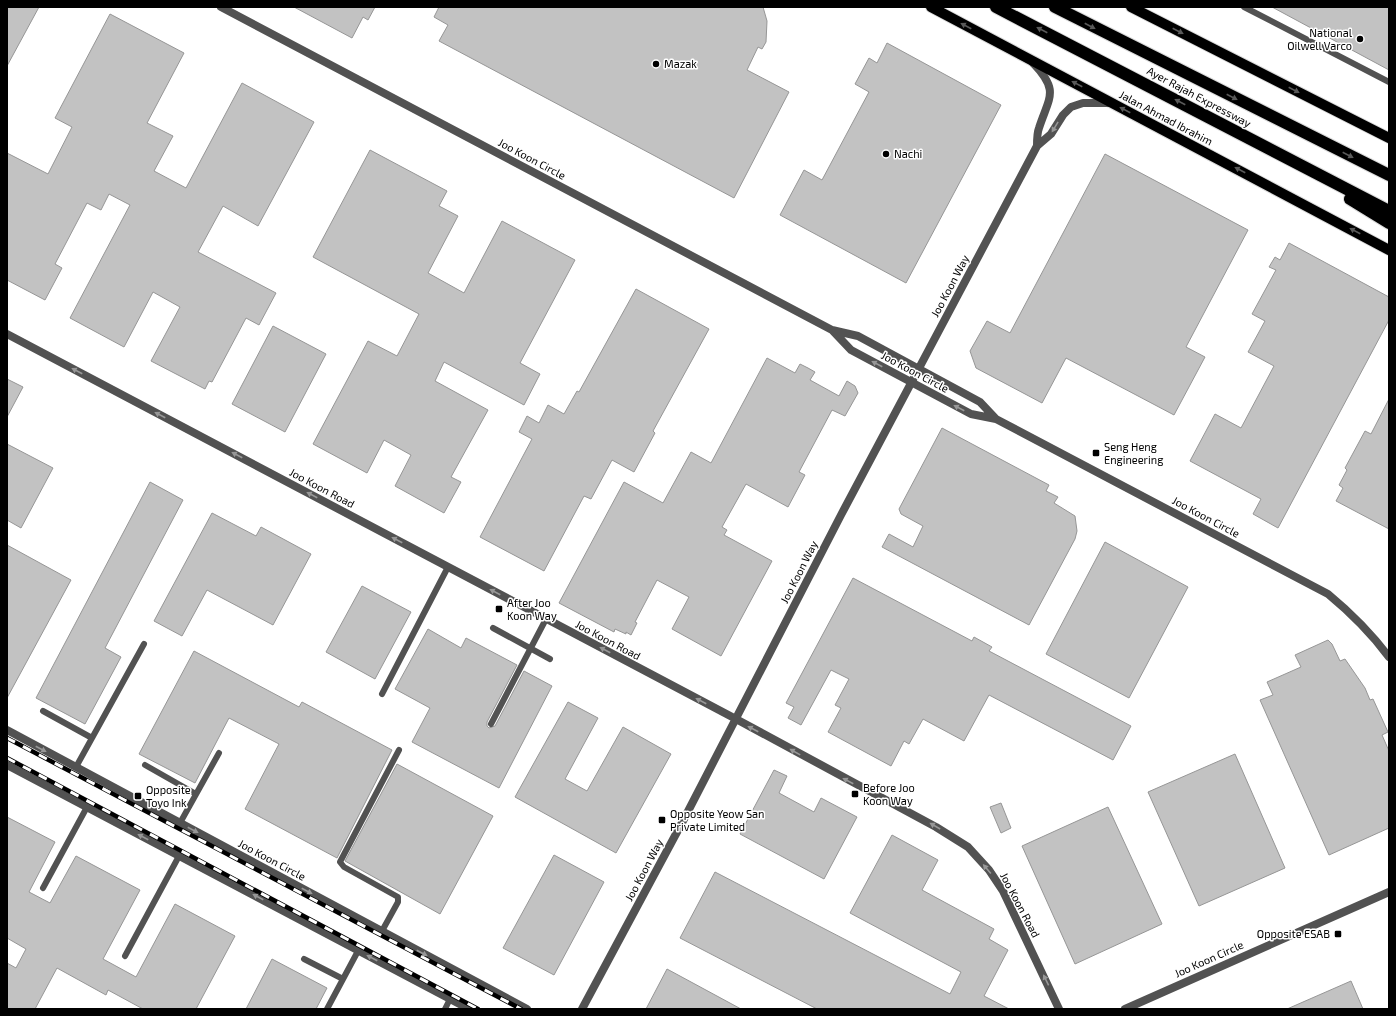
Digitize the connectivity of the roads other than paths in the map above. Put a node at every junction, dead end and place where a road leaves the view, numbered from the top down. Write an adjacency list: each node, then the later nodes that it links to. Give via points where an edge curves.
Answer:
1 (221, 7): 19 (street, Joo Koon Circle)
2 (932, 7): 9 (main road, Jalan Ahmad Ibrahim, one-way to 2)
3 (996, 7): 14 (highway, Ayer Rajah Expressway, one-way to 3)
4 (1055, 7): 15 (highway, Ayer Rajah Expressway, one-way to 15)
5 (1131, 7): 8 (main road)
6 (1146, 7): 8 (street)
7 (1244, 7): 10 (lane)
8 (1157, 21): 12 (main road, one-way to 12)
9 (1029, 58): 11 (main road, Jalan Ahmad Ibrahim, one-way to 9); 13 (street, Joo Koon Way, via 1050,87 1050,100 1039,128)
10 (1389, 82)
11 (1112, 103): 13 (street, Joo Koon Way, one-way to 13, via 1083,103 1072,107 1063,115 1051,134); 18 (main road, Jalan Ahmad Ibrahim, one-way to 11)
12 (1389, 138)
13 (1037, 146): 21 (street, Joo Koon Way)
14 (1264, 147): 16 (highway, Ayer Rajah Expressway); 17 (highway)
15 (1389, 175)
16 (1389, 211)
17 (1389, 223)
18 (1389, 250)
19 (832, 330): 21 (street, Joo Koon Circle, via 858,336); 22 (street, Joo Koon Circle, one-way to 19, via 851,350)
20 (7, 334): 24 (street, Joo Koon Road, one-way to 20)
21 (919, 368): 22 (street, Joo Koon Way); 23 (street, Joo Koon Circle, via 980,402)
22 (912, 382): 23 (street, Joo Koon Circle, one-way to 22, via 971,414); 33 (street, Joo Koon Way)
23 (996, 418): 29 (street, Joo Koon Circle, via 1328,594 1348,610)
24 (448, 567): 25 (street, Joo Koon Road, one-way to 24); 31 (lane)
25 (546, 619): 28 (lane); 33 (street, Joo Koon Road, one-way to 25)
26 (493, 628): 28 (lane)
27 (144, 644): 36 (lane)
28 (531, 648): 30 (lane); 34 (lane)
29 (1389, 656)
30 (550, 659)
31 (382, 694)
32 (43, 711): 36 (lane)
33 (736, 719): 58 (street, Joo Koon Way); 59 (street, Joo Koon Road, one-way to 33, via 1003,891 989,870 968,847 936,827)
34 (491, 724)
35 (7, 730): 41 (street, Joo Koon Circle, one-way to 41)
36 (92, 738): 41 (lane)
37 (399, 750): 48 (lane, via 340,862 342,866 398,897 398,902)
38 (219, 753): 42 (lane)
39 (7, 765): 43 (street)
40 (145, 765): 42 (lane)
41 (76, 767): 44 (street, Joo Koon Circle)
42 (196, 794): 44 (lane)
43 (86, 807): 45 (street, one-way to 43); 46 (lane)
44 (180, 823): 48 (street, Joo Koon Circle, one-way to 48)
45 (179, 856): 49 (street, one-way to 45); 50 (lane)
46 (43, 888)
47 (1389, 892): 60 (street, Joo Koon Circle)
48 (382, 931): 57 (street, Joo Koon Circle, one-way to 57)
49 (358, 950): 52 (lane); 53 (street, one-way to 49)
50 (125, 956)
51 (304, 959): 52 (lane)
52 (343, 979): 54 (lane)
53 (450, 999): 55 (lane); 56 (street)
54 (327, 1009)
55 (445, 1009)
56 (469, 1009)
57 (527, 1009)
58 (582, 1009)
59 (1059, 1009)
60 (1126, 1009)

